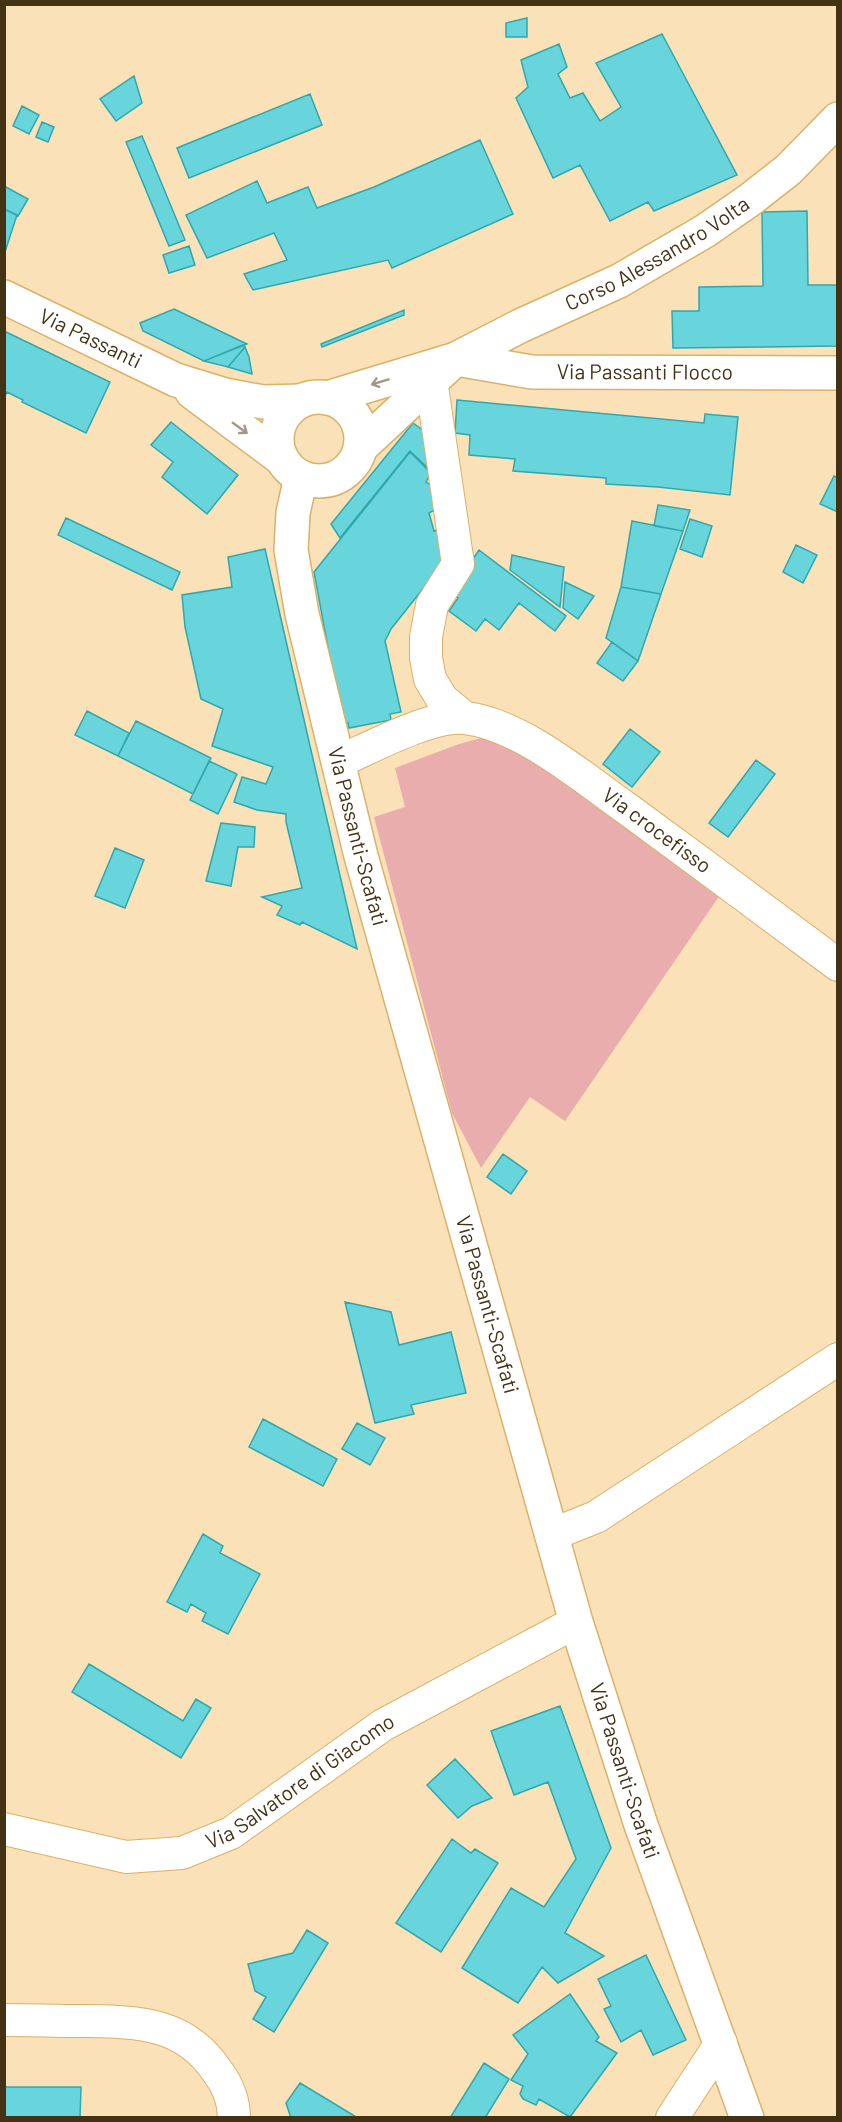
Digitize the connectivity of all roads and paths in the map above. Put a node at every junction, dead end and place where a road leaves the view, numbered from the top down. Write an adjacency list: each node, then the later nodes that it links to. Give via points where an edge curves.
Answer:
1 (832, 130): 3 (main road, Corso Alessandro Volta, via 788,170 705,231 619,281)
2 (4, 297): 5 (main road, Via Passanti)
3 (456, 359): 4 (main road, Via Passanti Flocco, via 532,372); 6 (main road); 7 (main road, one-way to 7)
4 (837, 373)
5 (176, 380): 7 (main road, Via Passanti, via 263,402); 9 (main road, Via Passanti, one-way to 9)
6 (431, 380): 8 (main road); 10 (street, Via crocefisso, via 458,564 432,605 426,658 430,679 442,699)
7 (314, 400): 8 (main road, via 339,402 350,410 361,433); 9 (main road, via 290,409 281,420 277,447)
8 (361, 447): 9 (main road, via 350,469 339,477 320,481)
9 (292, 468): 11 (main road, Via Passanti-Scafati, via 291,550 302,614)
10 (465, 718): 11 (street, Via crocefisso, via 437,720); 12 (street, Via crocefisso, via 500,727 549,753)
11 (338, 762): 14 (main road, Via Passanti-Scafati)
12 (837, 965)
13 (837, 1359): 14 (street, via 596,1517)
14 (551, 1535): 15 (main road, Via Passanti-Scafati)
15 (576, 1622): 16 (street, Via Salvatore di Giacomo, via 383,1725 231,1833 182,1853 126,1857); 18 (main road, Via Passanti-Scafati, via 641,1825)
16 (4, 1829)
17 (4, 2020): 19 (street, via 133,2022 178,2035 198,2048 216,2068 229,2092)
18 (721, 2043): 20 (street); 21 (main road, Via Passanti-Scafati)
19 (234, 2118)
20 (672, 2118)
21 (747, 2118)

